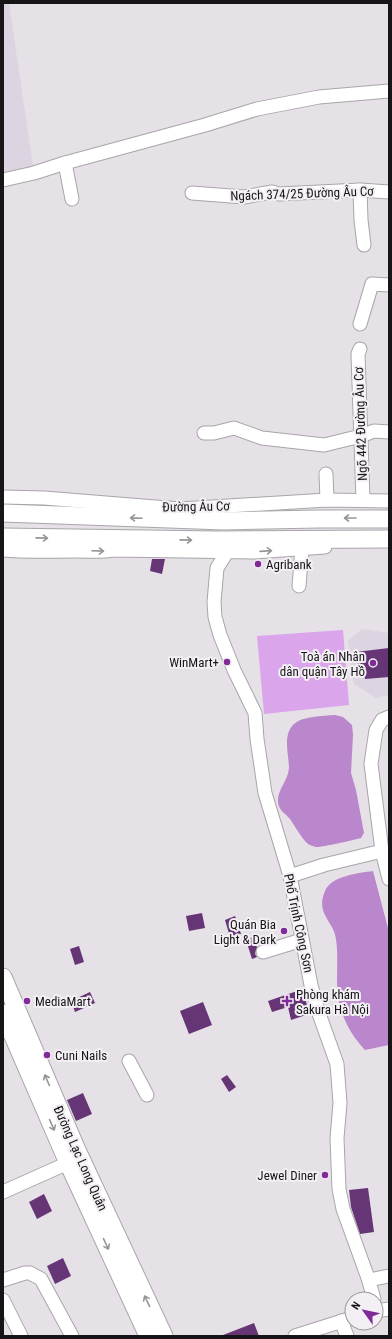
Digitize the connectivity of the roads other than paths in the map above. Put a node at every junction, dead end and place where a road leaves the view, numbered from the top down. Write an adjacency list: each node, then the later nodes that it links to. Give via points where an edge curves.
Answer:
1 (389, 91): 2 (street, via 319,97 257,109)
2 (65, 163): 3 (street); 7 (street)
3 (3, 180)
4 (360, 190): 5 (street, Ngách 374/25 Đường Âu Cơ); 6 (street, Ngách 374/25 Đường Âu Cơ, via 279,194 272,192 244,197); 8 (street)
5 (389, 192)
6 (192, 193)
7 (72, 199)
8 (364, 245)
9 (389, 286): 10 (street, via 372,284)
10 (360, 324)
11 (360, 349): 14 (street, Ngõ 442 Đường Âu Cơ, via 358,354)
12 (389, 432): 14 (street, via 374,431)
13 (204, 433): 14 (street, via 234,428 262,438 324,445)
14 (361, 436): 18 (street, Ngõ 442 Đường Âu Cơ)
15 (326, 474): 17 (street)
16 (3, 497): 17 (street, Đường Âu Cơ, via 180,509)
17 (327, 500): 18 (street, Đường Âu Cơ)
18 (363, 500): 19 (street, Đường Âu Cơ)
19 (389, 501)
20 (3, 513): 22 (main road, Đường Âu Cơ, one-way to 20)
21 (389, 519): 22 (main road, Đường Âu Cơ, one-way to 22)
22 (215, 521): 25 (main road)
23 (3, 537): 25 (main road, one-way to 25)
24 (389, 539): 25 (main road)
25 (221, 546): 27 (street, one-way to 27, via 254,552); 28 (street, one-way to 25, via 103,552); 32 (street, Phố Trịnh Công Sơn, via 214,602 215,617 234,670 255,713 265,793)
26 (389, 546): 27 (street)
27 (302, 548): 29 (street)
28 (3, 550)
29 (299, 586)
30 (389, 716): 31 (street, via 382,720 376,730 372,764)
31 (382, 851): 32 (street); 33 (street)
32 (290, 876): 34 (street, Phố Trịnh Công Sơn)
33 (389, 880)
34 (302, 940): 35 (street); 44 (street, Phố Trịnh Công Sơn, via 318,1011 337,1064 340,1103 339,1189 343,1209)
35 (263, 952)
36 (3, 977): 51 (main road, Đường Lạc Long Quân, one-way to 36, via 76,1150)
37 (3, 1013): 40 (main road, Đường Lạc Long Quân, one-way to 40)
38 (129, 1061): 39 (street)
39 (147, 1094)
40 (68, 1163): 41 (street); 50 (main road, Đường Lạc Long Quân, one-way to 50)
41 (3, 1192)
42 (389, 1276): 44 (street)
43 (3, 1280): 49 (street, via 26,1273 41,1279)
44 (369, 1280): 45 (street, Phố Trịnh Công Sơn)
45 (373, 1291)
46 (3, 1300): 48 (street)
47 (344, 1320): 52 (street)
48 (21, 1336)
49 (72, 1336)
50 (148, 1336)
51 (164, 1336)
52 (295, 1336)

